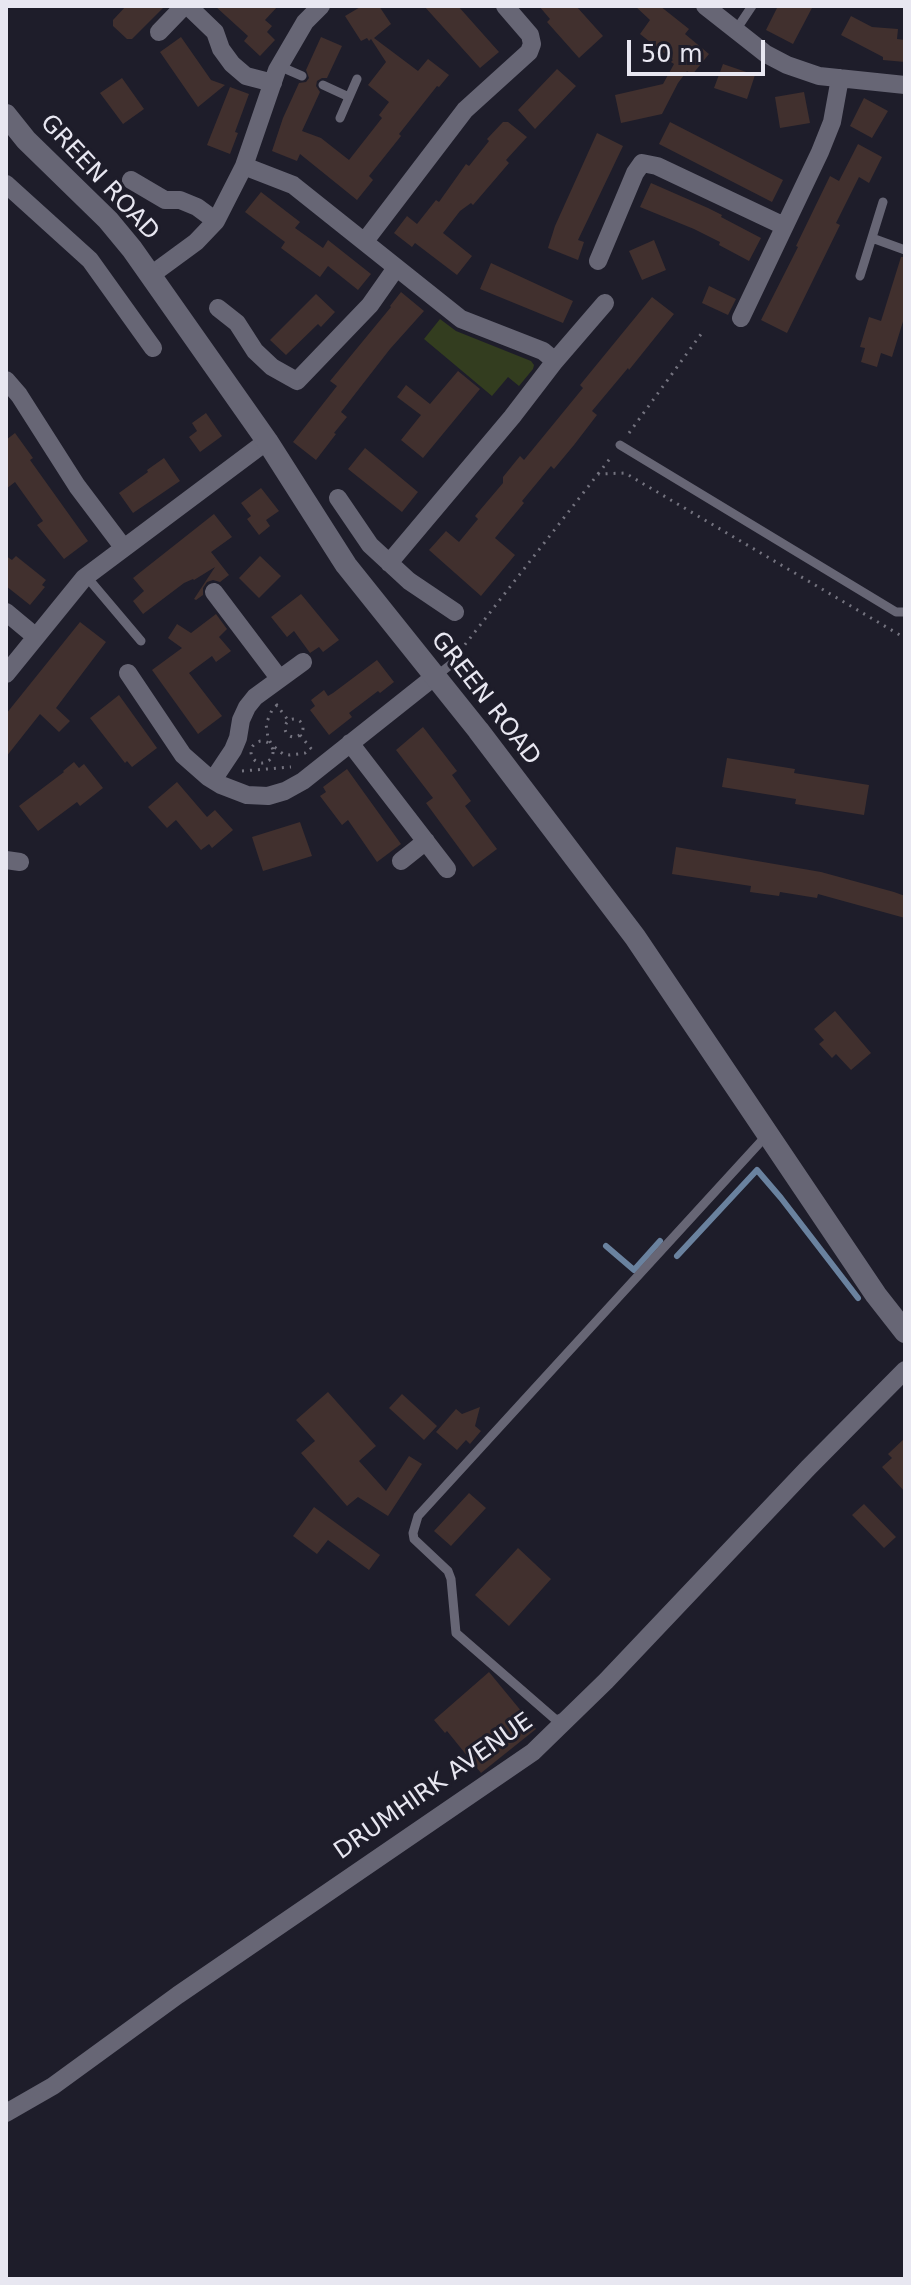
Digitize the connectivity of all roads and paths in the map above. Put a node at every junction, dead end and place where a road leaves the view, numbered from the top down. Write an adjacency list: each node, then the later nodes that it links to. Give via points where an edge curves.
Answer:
1 (186, 6): 7 (street); 8 (street, via 207,21 221,49 246,76)
2 (321, 6): 8 (street, via 305,22)
3 (505, 6): 24 (street, via 530,35 529,52 465,110)
4 (705, 6): 6 (street)
5 (752, 6): 6 (lane)
6 (736, 30): 10 (street, via 787,65)
7 (159, 32)
8 (276, 74): 9 (lane); 17 (street)
9 (302, 76)
10 (840, 78): 13 (street); 22 (street, via 832,122)
11 (357, 79): 14 (lane)
12 (323, 85): 14 (lane)
13 (905, 85)
14 (349, 97): 16 (lane)
15 (6, 115): 28 (street, GREEN ROAD, via 108,220)
16 (340, 118)
17 (244, 166): 21 (street); 24 (street, via 293,185)
18 (131, 180): 21 (street, via 165,200 197,207)
19 (6, 184): 34 (street, via 90,260)
20 (883, 202): 23 (lane)
21 (216, 221): 28 (street)
22 (784, 226): 26 (street, via 642,163); 32 (street)
23 (872, 238): 25 (lane); 29 (lane)
24 (365, 241): 27 (street)
25 (905, 250)
26 (598, 261)
27 (396, 268): 31 (street, via 370,305 297,381 272,367); 35 (street, via 461,319 543,351)
28 (151, 275): 37 (street, GREEN ROAD)
29 (860, 276)
30 (605, 303): 35 (street)
31 (218, 308)
32 (741, 318)
33 (704, 330): 38 (path)
34 (153, 348)
35 (555, 361): 42 (street)
36 (6, 380): 41 (street)
37 (267, 441): 41 (street); 55 (street, GREEN ROAD, via 346,565)
38 (620, 445): 39 (path); 47 (lane, via 896,612)
39 (598, 474): 49 (path, via 625,473); 52 (path)
40 (338, 498): 42 (street)
41 (123, 547): 43 (street)
42 (389, 563): 46 (street)
43 (86, 576): 48 (street); 50 (lane)
44 (214, 592): 56 (street)
45 (6, 612): 48 (street)
46 (455, 612)
47 (905, 612)
48 (36, 637): 54 (street)
49 (905, 638)
50 (141, 641)
51 (303, 662): 56 (street)
52 (454, 662): 55 (lane)
53 (128, 673): 69 (street, via 183,755)
54 (6, 674)
55 (434, 677): 61 (street); 73 (street, GREEN ROAD, via 635,937)
56 (279, 678): 69 (street, via 247,707 233,750)
57 (272, 699): 58 (path)
58 (277, 705): 59 (path); 62 (path, via 266,724)
59 (288, 720): 60 (path, via 287,734); 60 (path, via 302,722)
60 (300, 735): 63 (path)
61 (350, 743): 69 (street, via 303,781 268,796 247,795); 70 (street)
62 (272, 745): 62 (path, via 267,762 253,759 254,744 263,740); 64 (path)
63 (311, 749): 64 (path); 65 (path)
64 (290, 755): 67 (path)
65 (317, 756)
66 (304, 766): 67 (path)
67 (289, 767): 68 (path)
68 (234, 771)
69 (213, 780)
70 (426, 841): 71 (street); 72 (street)
71 (401, 861)
72 (447, 869)
73 (769, 1134): 74 (street, GREEN ROAD); 76 (lane, via 418,1516 414,1539 451,1579 456,1633 556,1720)
74 (905, 1332)
75 (905, 1370): 76 (street, DRUMHIRK AVENUE)
76 (570, 1715): 77 (street, DRUMHIRK AVENUE, via 533,1752 53,2086)
77 (6, 2113)

